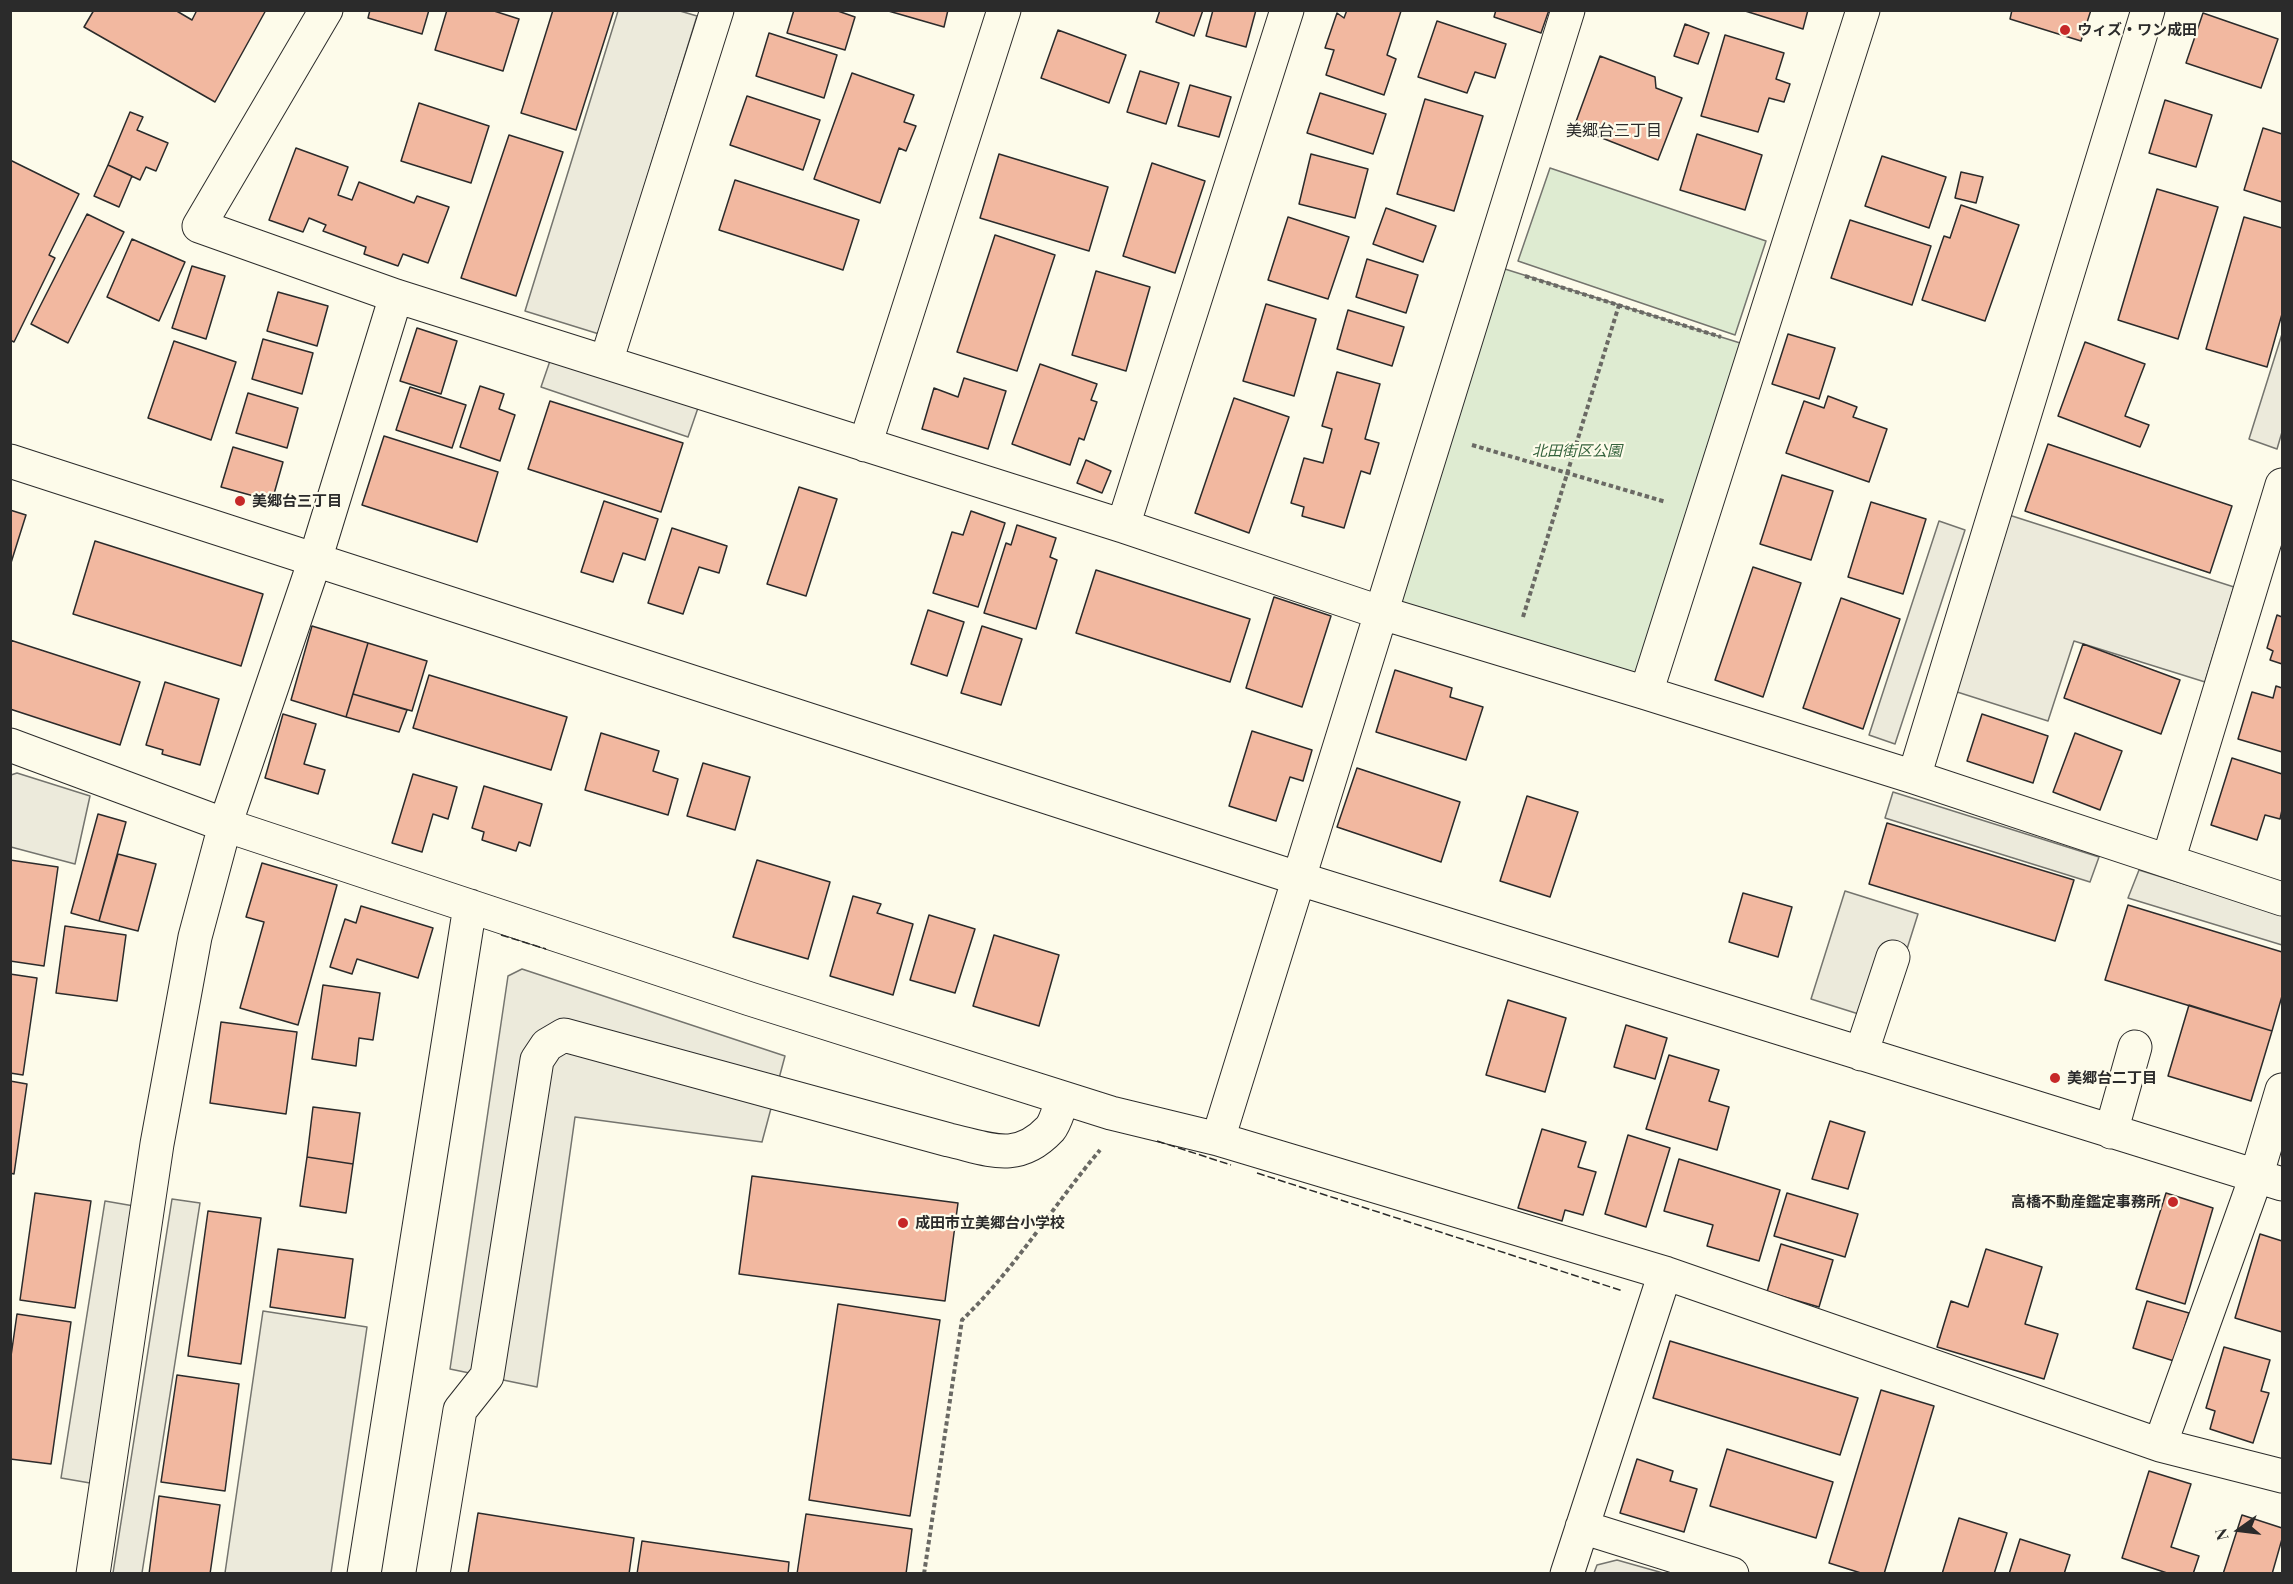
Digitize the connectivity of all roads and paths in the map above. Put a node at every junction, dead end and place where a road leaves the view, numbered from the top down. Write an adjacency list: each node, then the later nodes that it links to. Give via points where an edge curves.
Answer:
1 (326, 10): 9 (street, via 199,226)
2 (717, 10): 12 (street)
3 (1004, 10): 14 (street)
4 (1287, 10): 19 (street)
5 (1568, 10): 8 (street)
6 (1863, 10): 11 (street)
7 (2148, 10): 25 (street)
8 (1489, 264): 10 (path); 13 (street)
9 (396, 296): 12 (street); 20 (street)
10 (1619, 305): 11 (path); 16 (path)
11 (1756, 348): 18 (street)
12 (606, 363): 14 (street)
13 (1437, 434): 16 (path); 21 (street)
14 (865, 445): 19 (street)
15 (10, 461): 20 (street)
16 (1568, 473): 18 (path); 22 (path)
17 (2283, 485): 27 (street)
18 (1704, 513): 23 (street)
19 (1123, 526): 21 (street)
20 (315, 560): 26 (street); 28 (street)
21 (1382, 613): 22 (street); 28 (street)
22 (1512, 652): 23 (street)
23 (1646, 693): 25 (street)
24 (10, 745): 26 (street)
25 (1914, 777): 27 (street)
26 (225, 825): 30 (street); 44 (street, via 195,937 157,1144)
27 (2168, 861): 29 (street)
28 (1300, 879): 33 (street); 37 (street)
29 (2283, 899)
30 (470, 906): 35 (street); 45 (street)
31 (1893, 957): 33 (street)
32 (2135, 1047): 36 (street)
33 (1861, 1054): 36 (street)
34 (2283, 1090): 39 (street)
35 (1063, 1099): 37 (street); 46 (street, via 1051,1128 1025,1147 1004,1153 564,1035 548,1045 537,1060 488,1376 460,1410)
36 (2111, 1132): 39 (street)
37 (1218, 1139): 40 (street)
38 (1104, 1145): 47 (path, via 990,1292 962,1320)
39 (2269, 1181): 41 (street)
40 (1665, 1273): 41 (street); 43 (street)
41 (2160, 1445): 42 (street)
42 (2283, 1476)
43 (1582, 1527): 48 (street); 49 (street)
44 (93, 1574)
45 (364, 1574)
46 (433, 1574)
47 (924, 1574)
48 (1567, 1574)
49 (1732, 1574)

